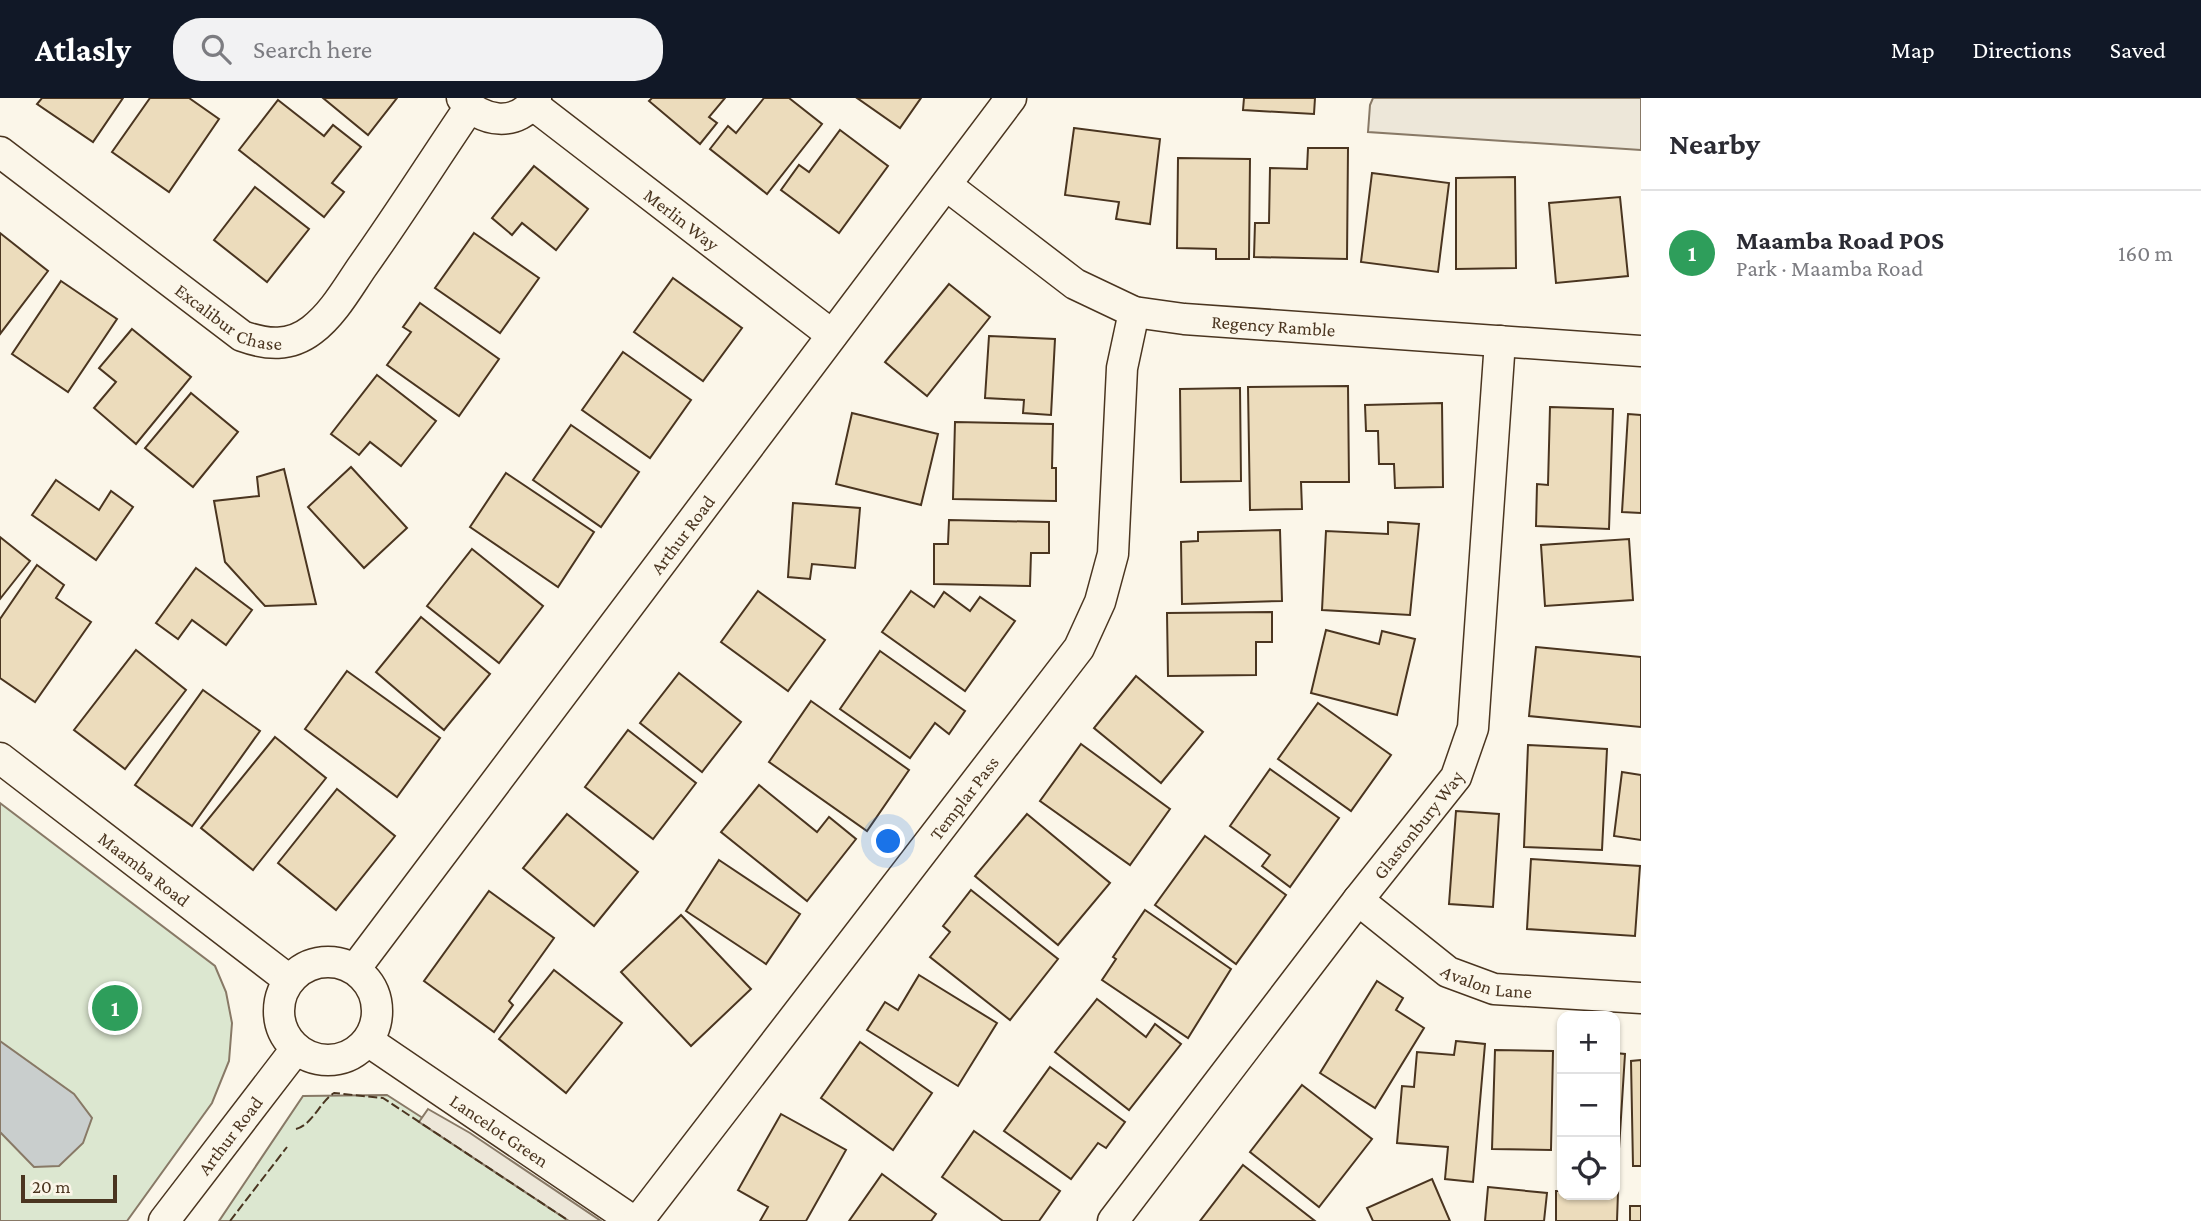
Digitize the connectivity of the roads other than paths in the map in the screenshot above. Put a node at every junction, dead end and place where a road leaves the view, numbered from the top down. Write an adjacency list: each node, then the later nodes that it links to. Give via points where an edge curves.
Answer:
1 (1011, 98): 5 (street, Arthur Road)
2 (534, 101): 3 (street, via 518,115 501,120 484,117); 7 (street, Merlin Way)
3 (465, 103): 4 (street, Excalibur Chase, via 392,224 330,312 311,331 286,343 264,344 242,336)
4 (0, 152)
5 (946, 185): 6 (street, Regency Ramble, via 1075,284); 7 (street, Arthur Road)
6 (1134, 312): 8 (street, Regency Ramble); 19 (street, Templar Pass, via 1122,368 1112,554 1100,602 1079,648)
7 (832, 335): 12 (street, Arthur Road)
8 (1500, 341): 9 (street, Regency Ramble); 11 (street, Glastonbury Way, via 1473,728 1456,777)
9 (1641, 351)
10 (0, 758): 13 (street, Maamba Road)
11 (1358, 900): 14 (street, Avalon Lane, via 1448,972 1494,989); 20 (street, Glastonbury Way)
12 (355, 970): 13 (street, via 327,962 306,967); 15 (street, via 375,994 376,1027)
13 (289, 981): 16 (street, via 282,993 280,1023)
14 (1641, 998)
15 (368, 1041): 16 (street, via 342,1059 326,1061); 18 (street, Lancelot Green)
16 (296, 1049): 17 (street, Arthur Road)
17 (163, 1221)
18 (633, 1221)
19 (638, 1221)
20 (1113, 1221)

